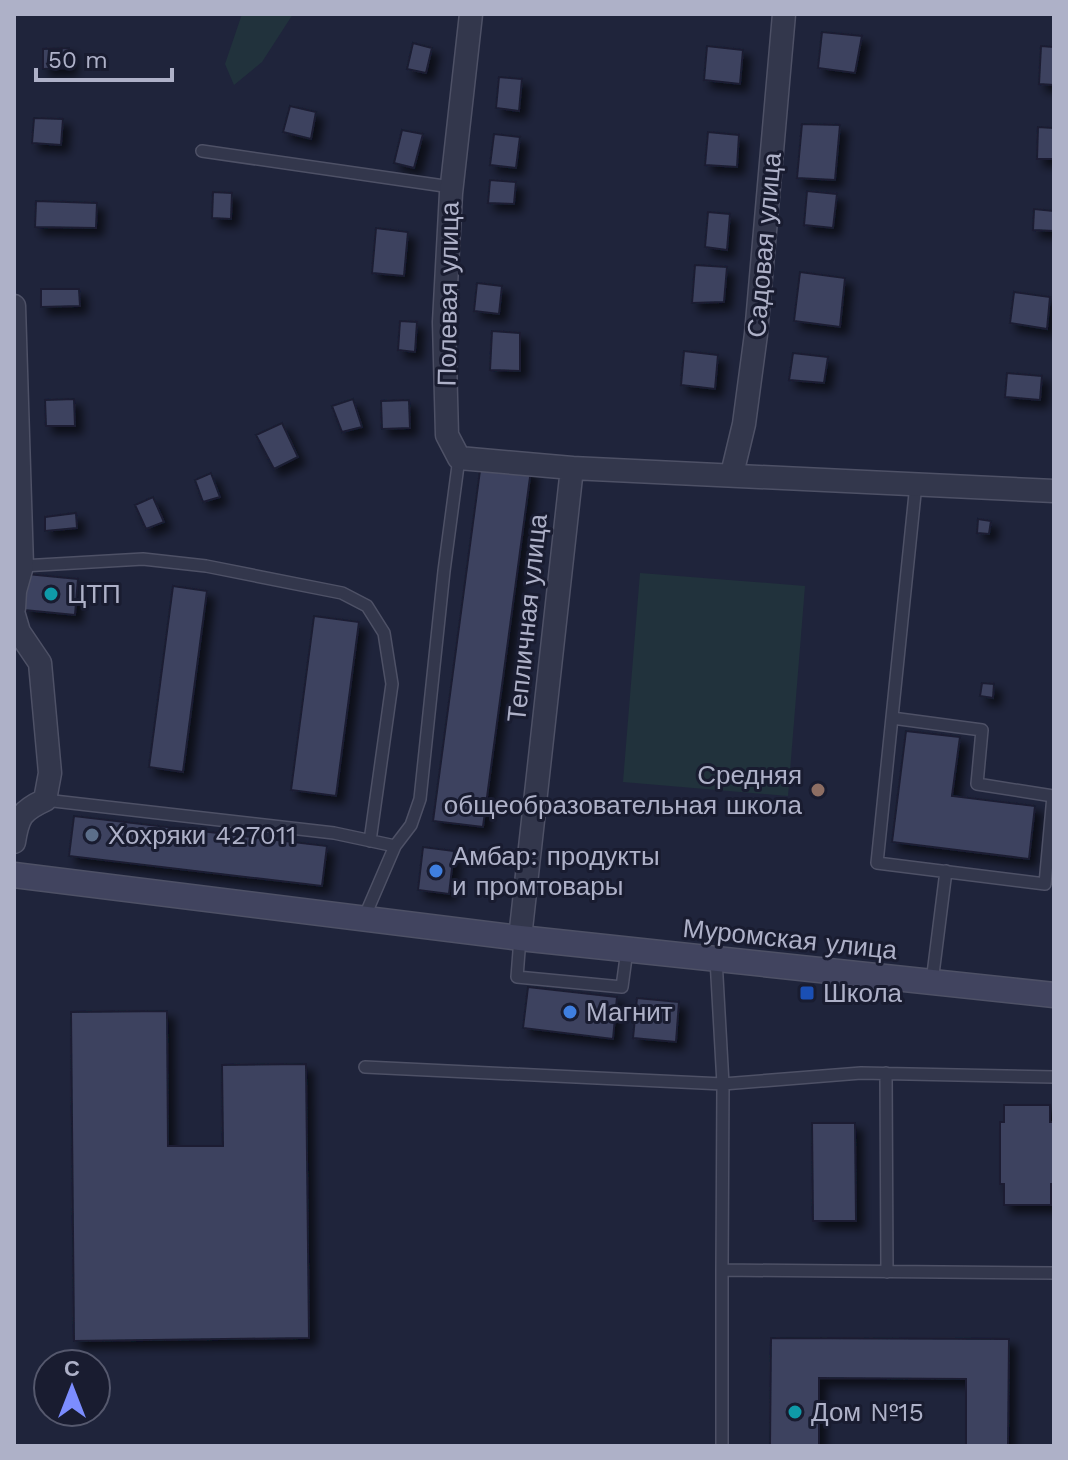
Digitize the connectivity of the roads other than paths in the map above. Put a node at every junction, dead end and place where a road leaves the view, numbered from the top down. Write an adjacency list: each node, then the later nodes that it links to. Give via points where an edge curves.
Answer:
1 (471, 14): 4 (street, Полевая улица)
2 (784, 14): 9 (street, Садовая улица, via 756,334)
3 (202, 151): 4 (lane)
4 (451, 187): 7 (street, Полевая улица, via 445,378 447,435)
5 (14, 306): 6 (street)
6 (14, 341): 12 (street)
7 (459, 458): 8 (street); 19 (lane, via 420,799 411,825)
8 (572, 468): 9 (street); 23 (street, Тепличная улица)
9 (732, 474): 10 (street)
10 (916, 484): 11 (street); 15 (lane)
11 (1054, 491)
12 (22, 566): 13 (street); 17 (lane, via 143,559 206,566 342,593 367,606 384,633 392,684)
13 (14, 608)
14 (14, 615): 16 (street, via 40,663 50,773)
15 (892, 718): 20 (lane, via 877,863); 20 (lane, via 982,730 977,784 1053,796 1045,884)
16 (45, 800): 17 (lane); 18 (street, via 18,818)
17 (370, 841): 19 (lane)
18 (14, 842)
19 (395, 846): 22 (lane)
20 (946, 871): 26 (lane)
21 (14, 875): 22 (street)
22 (363, 920): 23 (street)
23 (520, 938): 24 (street, Муромская улица); 24 (lane, via 517,977 622,987)
24 (627, 950): 25 (street, Муромская улица)
25 (716, 959): 26 (street, Муромская улица); 31 (lane)
26 (932, 982): 27 (street, Муромская улица)
27 (1054, 995)
28 (365, 1067): 31 (lane)
29 (886, 1073): 30 (lane); 31 (lane); 33 (lane)
30 (1054, 1077)
31 (723, 1084): 32 (lane)
32 (722, 1270): 33 (lane); 35 (lane)
33 (887, 1272): 34 (lane)
34 (1054, 1273)
35 (722, 1446)

